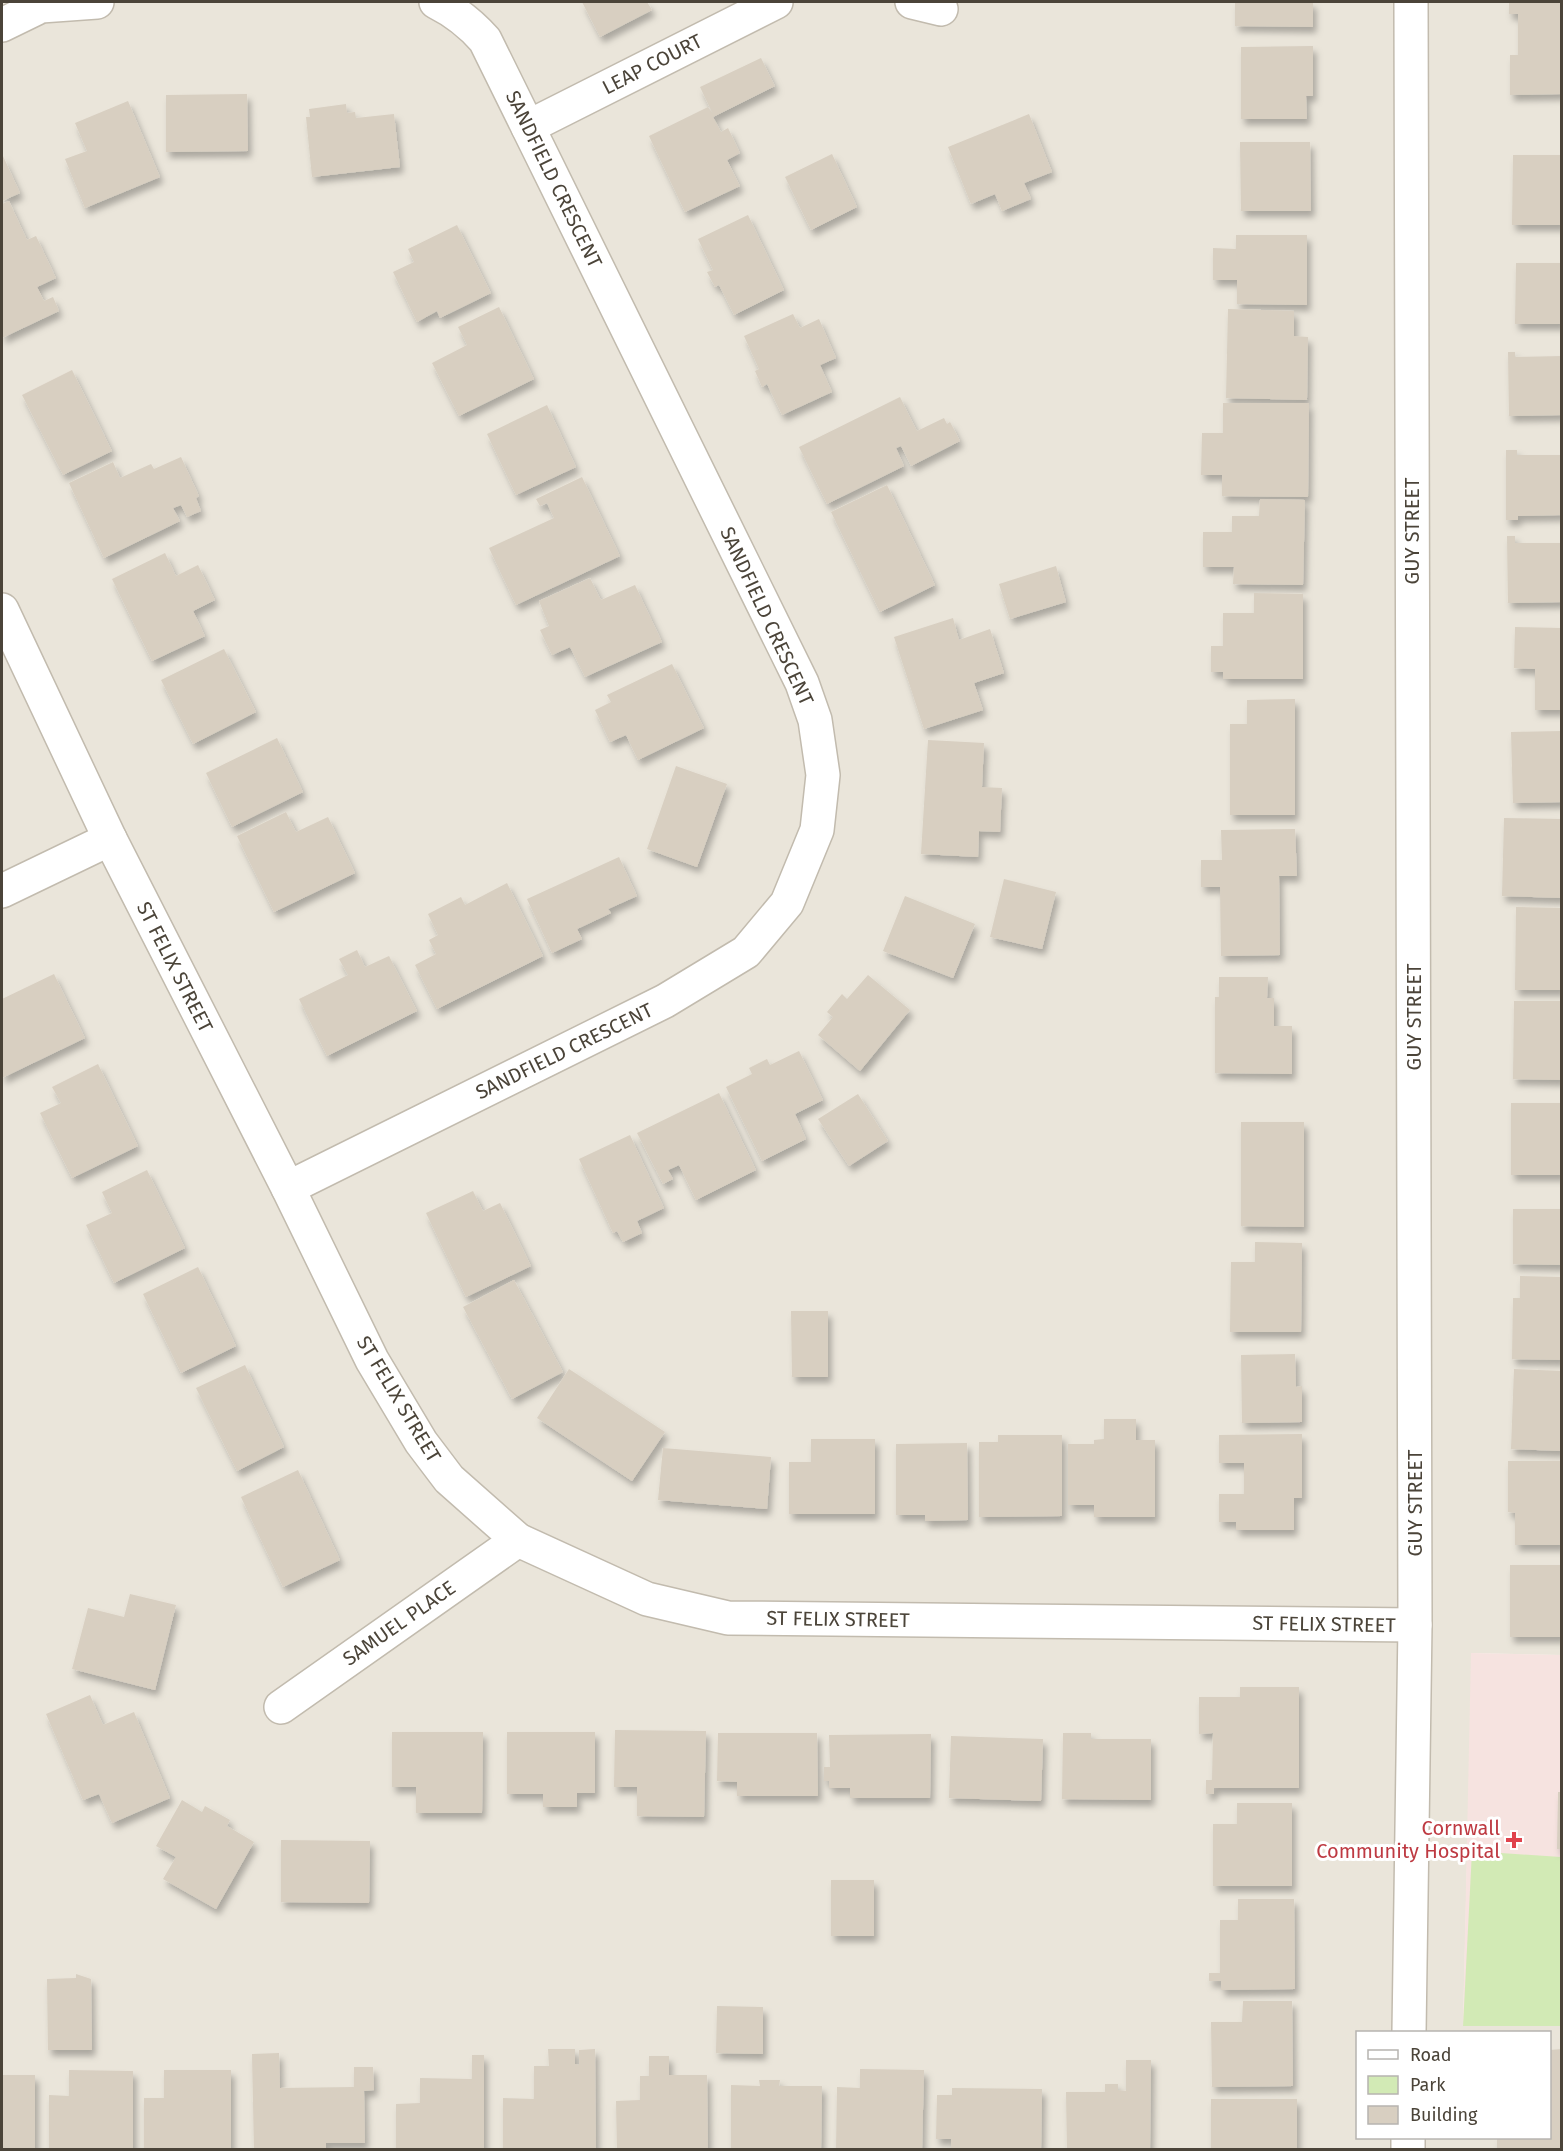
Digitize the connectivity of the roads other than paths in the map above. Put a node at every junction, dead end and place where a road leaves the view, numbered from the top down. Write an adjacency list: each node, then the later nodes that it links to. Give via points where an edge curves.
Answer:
1 (97, 2): 5 (street, via 41,6)
2 (436, 2): 6 (street, SANDFIELD CRESCENT, via 455,11 485,40)
3 (776, 2): 6 (street, LEAP COURT)
4 (1411, 2): 12 (street, GUY STREET)
5 (2, 25)
6 (528, 127): 10 (street, SANDFIELD CRESCENT, via 802,683 815,720 823,775 817,830 787,903 746,952 665,1001)
7 (2, 610): 8 (street, ST FELIX STREET)
8 (110, 839): 9 (street); 10 (street, ST FELIX STREET)
9 (2, 891)
10 (288, 1188): 11 (street, ST FELIX STREET, via 372,1360 421,1442 449,1479)
11 (518, 1540): 12 (street, ST FELIX STREET, via 647,1599 728,1618); 13 (street, SAMUEL PLACE)
12 (1415, 1625): 14 (street, GUY STREET)
13 (281, 1707)
14 (1409, 2031)

